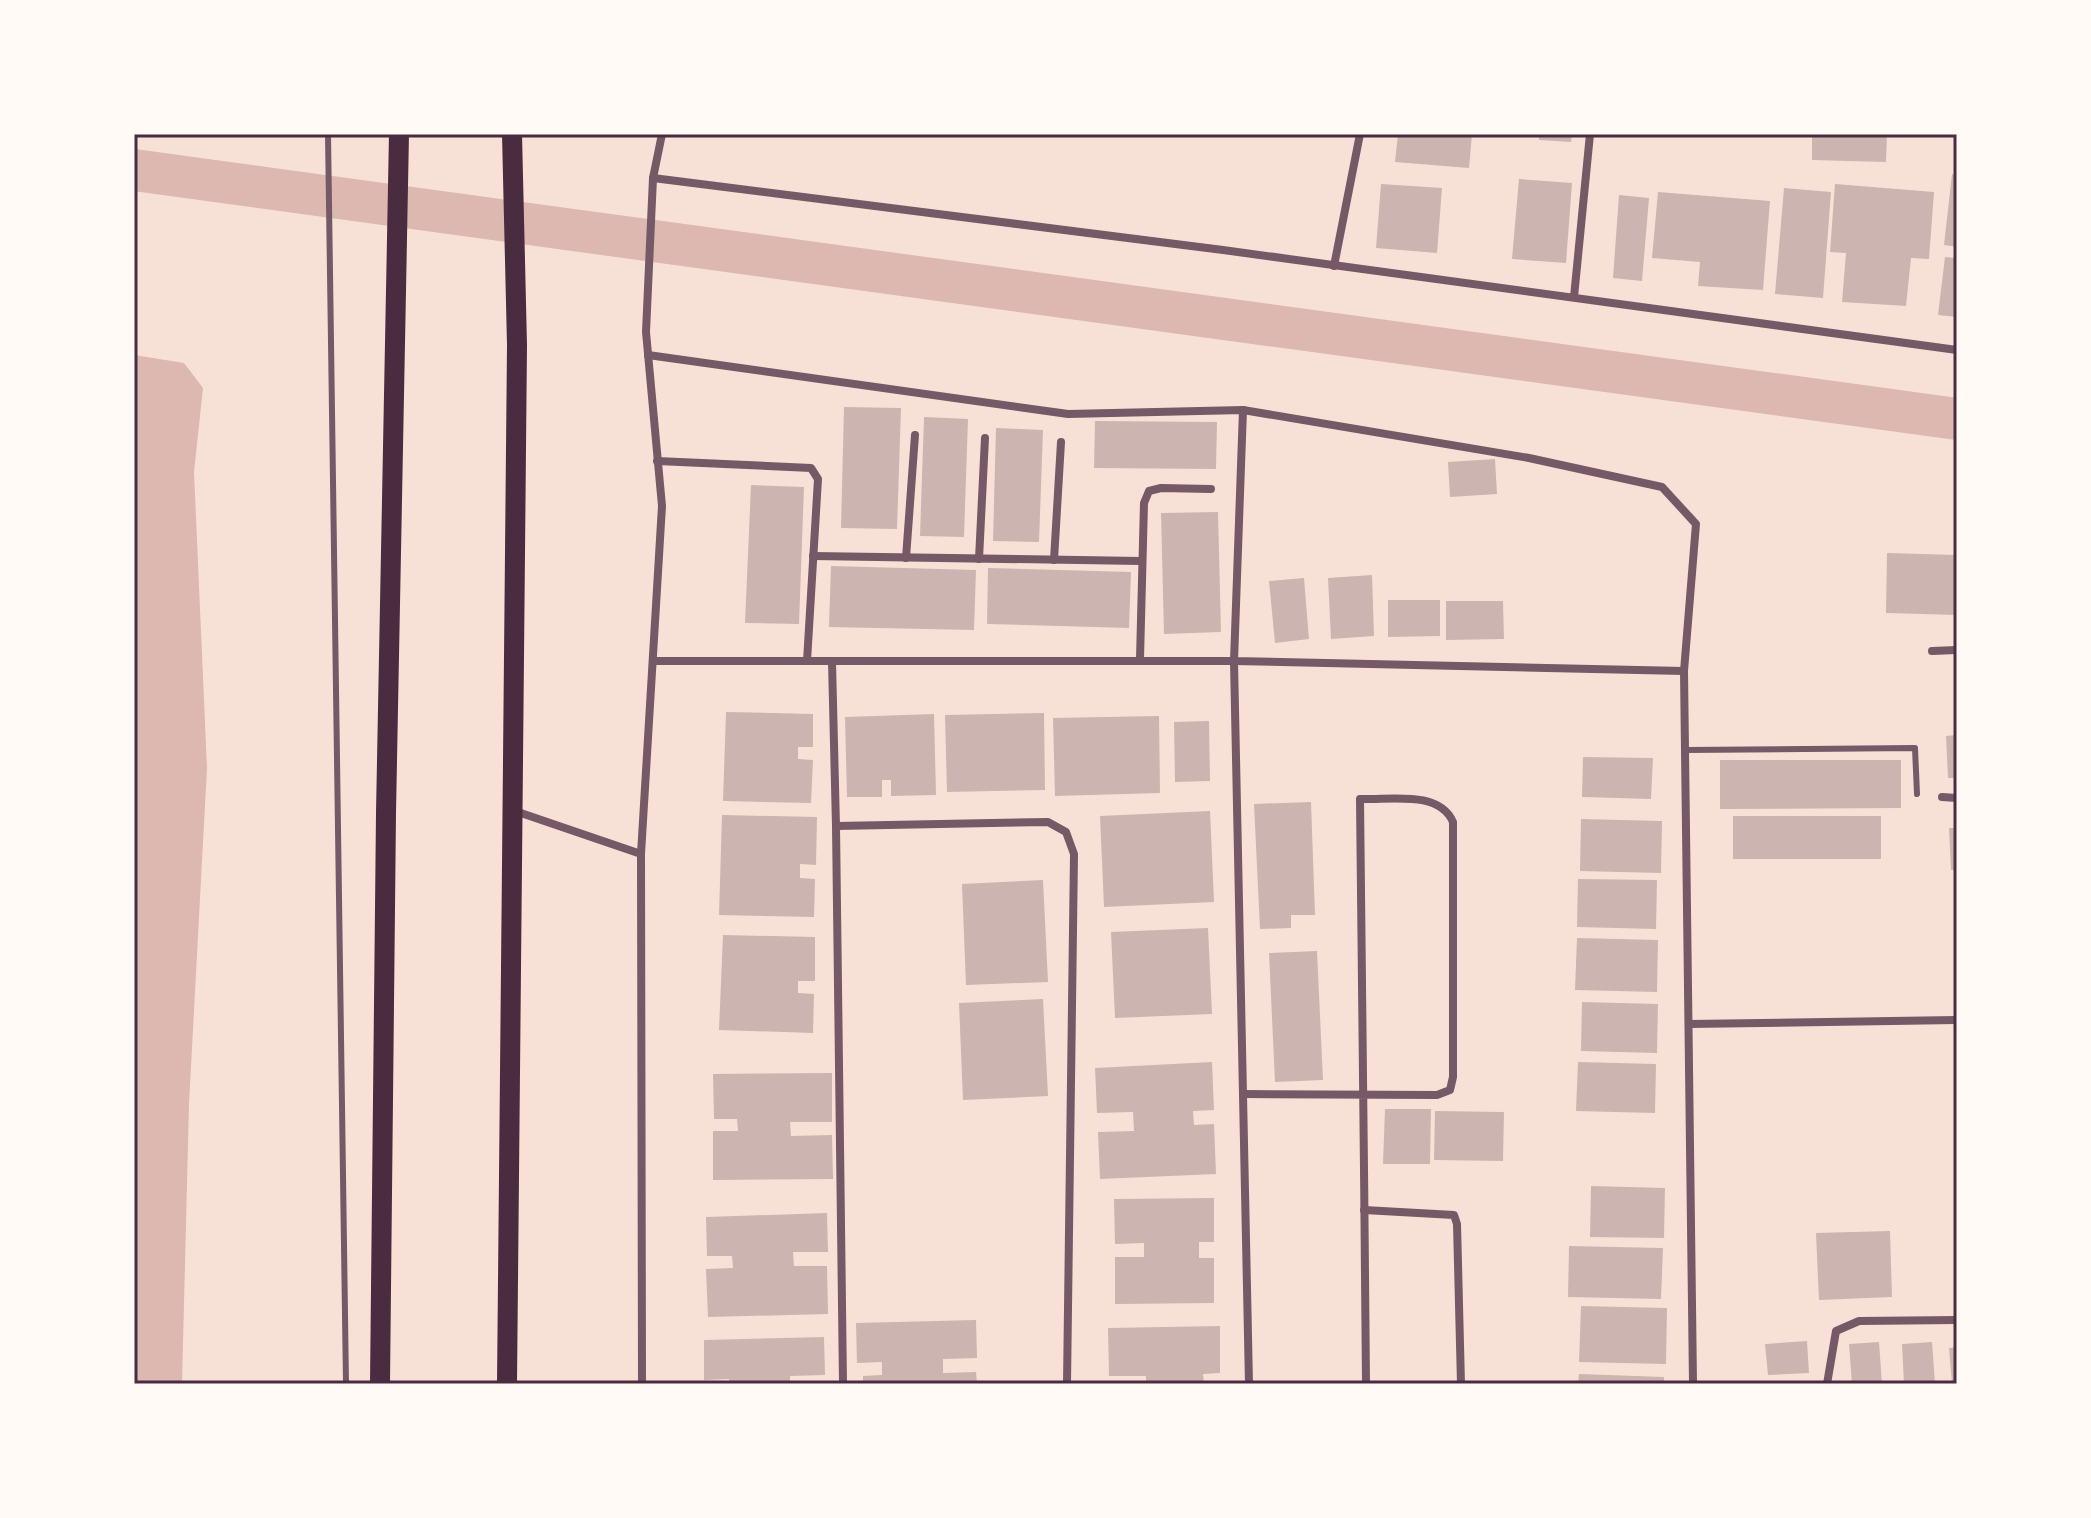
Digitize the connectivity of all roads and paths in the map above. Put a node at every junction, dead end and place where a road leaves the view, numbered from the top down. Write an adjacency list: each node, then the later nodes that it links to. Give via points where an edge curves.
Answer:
1 (328, 134): 44 (lane)
2 (662, 134): 7 (street)
3 (1360, 134): 8 (street)
4 (1590, 134): 9 (street)
5 (399, 138): 45 (main road)
6 (512, 140): 35 (main road)
7 (653, 178): 8 (street); 11 (street)
8 (1334, 266): 9 (street)
9 (1574, 297): 10 (street)
10 (1957, 350)
11 (648, 355): 12 (street, via 1068,414); 16 (street)
12 (1243, 410): 28 (street); 30 (street, via 1529,458 1662,487 1696,524)
13 (915, 435): 19 (street)
14 (985, 438): 20 (street)
15 (1061, 442): 21 (street)
16 (657, 461): 18 (street, via 811,468 818,479); 26 (street, via 662,506)
17 (1211, 489): 22 (street, via 1149,491)
18 (813, 556): 19 (street); 27 (street)
19 (906, 558): 20 (street)
20 (979, 559): 21 (street)
21 (1054, 560): 22 (street)
22 (1141, 561): 25 (street)
23 (1957, 650): 24 (street)
24 (1932, 651)
25 (1140, 659): 28 (street); 29 (street)
26 (653, 661): 27 (street); 37 (street)
27 (807, 661): 29 (street)
28 (1234, 661): 30 (street); 41 (street)
29 (832, 662): 36 (street)
30 (1684, 671): 31 (street)
31 (1686, 750): 32 (lane, via 1915,748); 39 (street)
32 (1917, 794)
33 (1942, 797): 34 (street)
34 (1957, 798)
35 (514, 811): 37 (street); 46 (main road)
36 (836, 826): 48 (street); 49 (street, via 1048,822 1066,832 1074,854)
37 (641, 854): 47 (street)
38 (1957, 1020): 39 (street)
39 (1689, 1024): 53 (street)
40 (1364, 1093): 40 (street, via 1360,799 1436,801 1453,822 1450,1090 1437,1095); 41 (street); 42 (street)
41 (1243, 1094): 50 (street)
42 (1364, 1210): 51 (street); 52 (street, via 1454,1215)
43 (1957, 1320): 54 (street, via 1859,1321 1836,1331)
44 (346, 1384)
45 (380, 1384)
46 (507, 1384)
47 (642, 1384)
48 (843, 1384)
49 (1067, 1384)
50 (1249, 1384)
51 (1366, 1384)
52 (1461, 1384)
53 (1693, 1384)
54 (1827, 1384)

